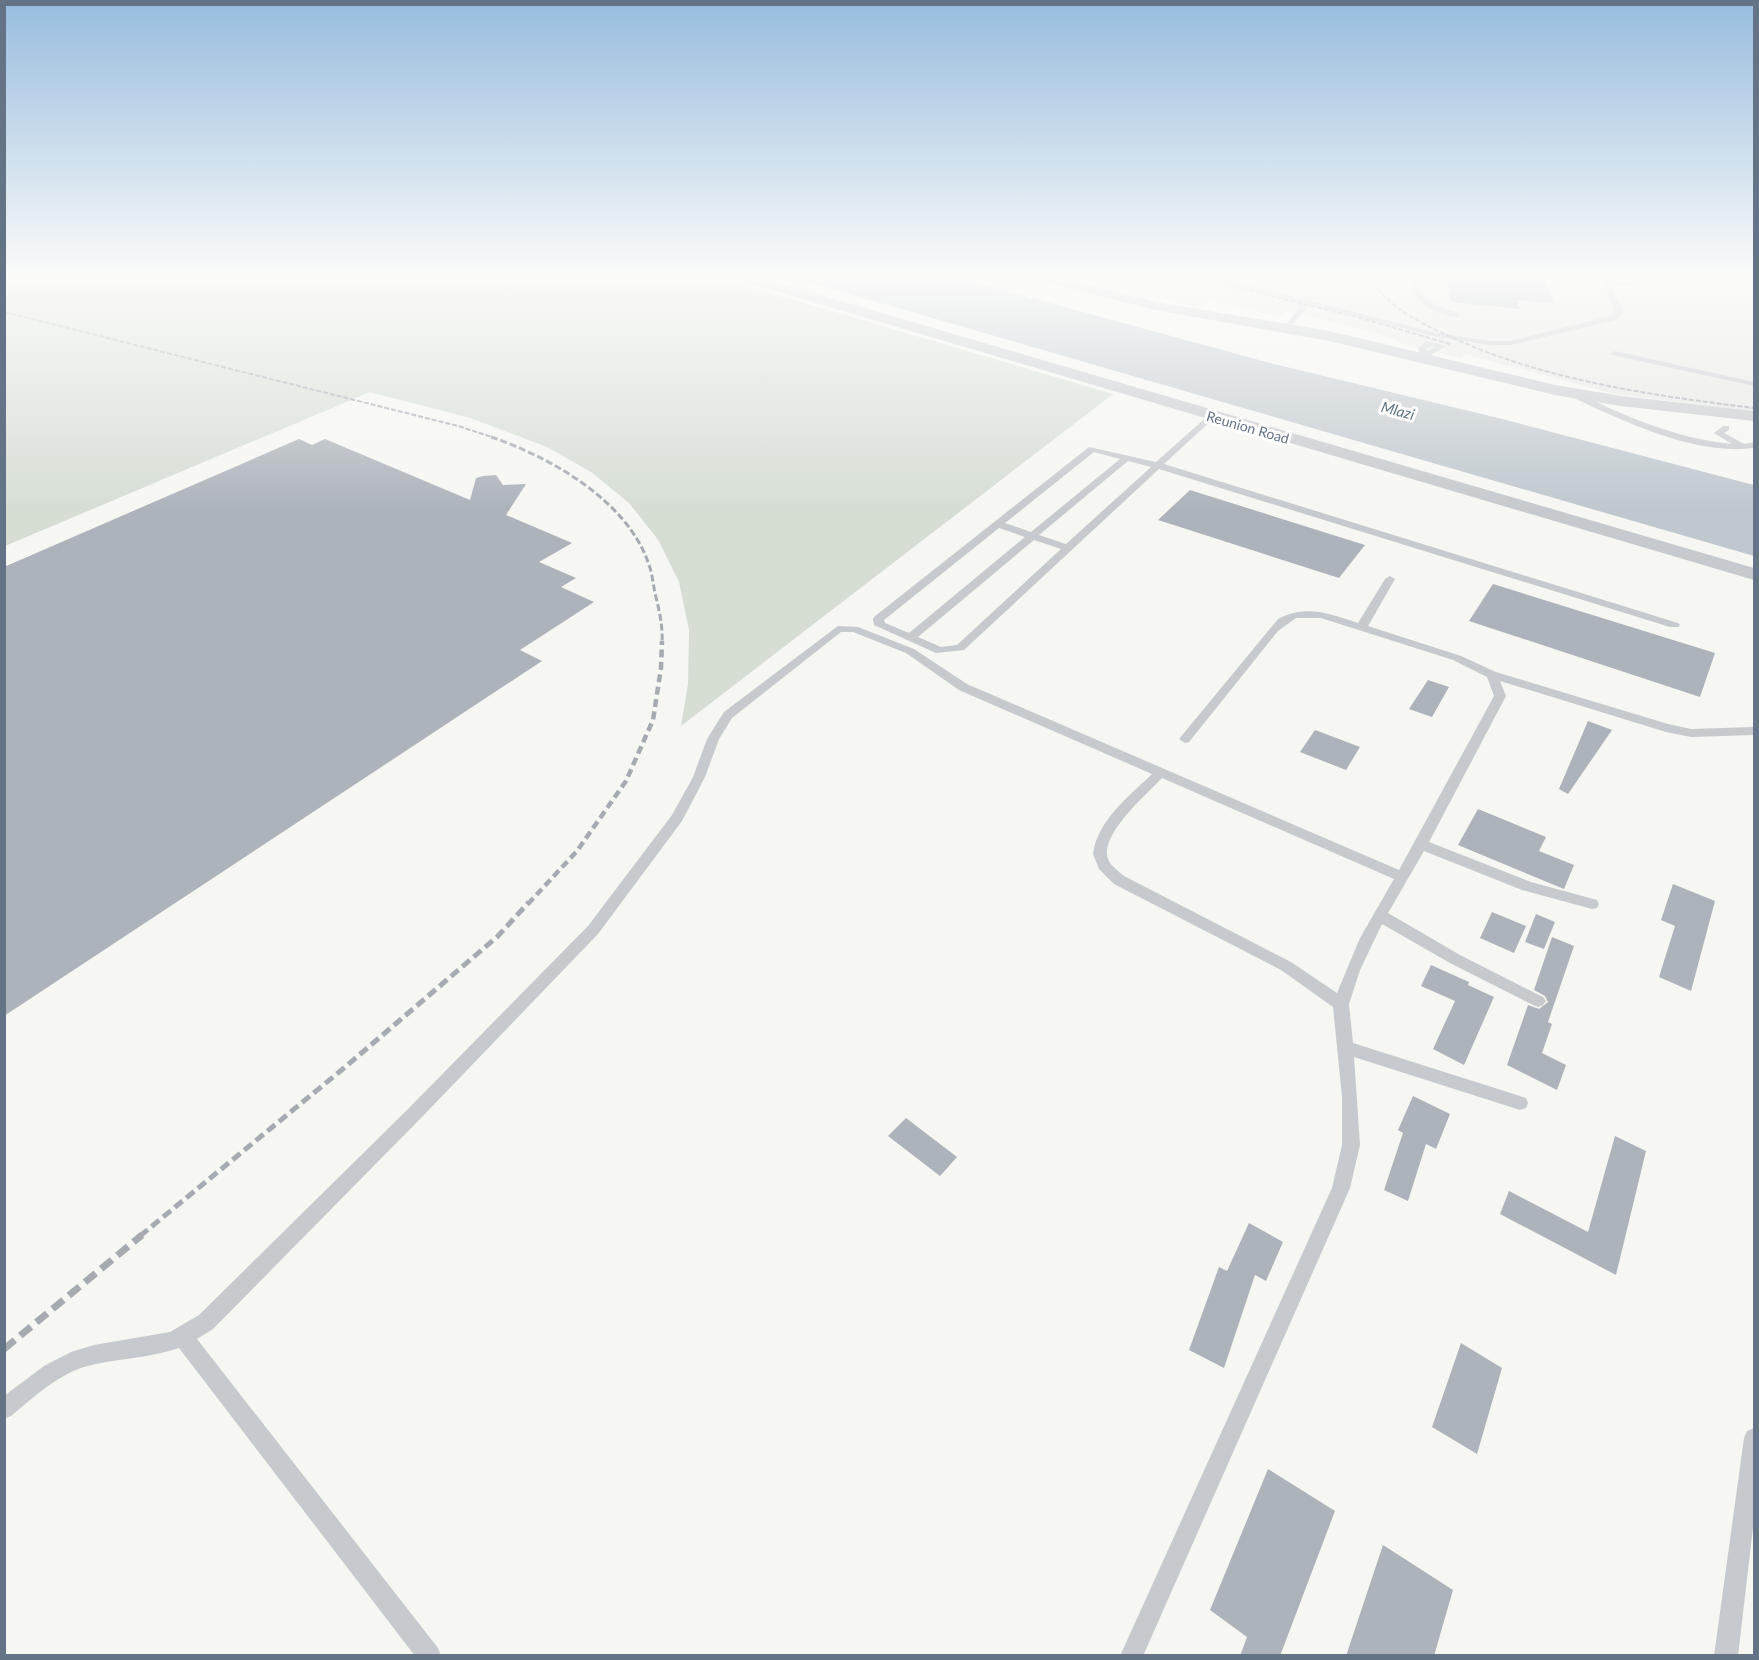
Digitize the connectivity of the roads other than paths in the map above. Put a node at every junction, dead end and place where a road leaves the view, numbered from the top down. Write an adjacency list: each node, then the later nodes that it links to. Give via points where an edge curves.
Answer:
1 (1004, 354): 9 (street, Reunion Road)
2 (1415, 354): 4 (street)
3 (1626, 354): 6 (lane)
4 (1422, 356): 8 (street)
5 (1701, 360): 6 (lane)
6 (1681, 367): 7 (lane)
7 (1755, 384)
8 (1570, 393): 10 (street); 13 (lane, via 1698,442)
9 (1211, 416): 15 (lane); 19 (street, Reunion Road)
10 (1751, 418)
11 (1726, 428): 13 (lane, via 1718,434)
12 (1755, 445): 13 (lane)
13 (1743, 447)
14 (1127, 457): 15 (lane); 16 (lane, via 1096,449 1087,451); 17 (lane)
15 (1156, 465): 18 (lane); 21 (lane)
16 (998, 524): 17 (lane); 23 (lane, via 878,619 880,625)
17 (1034, 536): 18 (lane); 23 (lane)
18 (1067, 548): 23 (lane, via 960,648 940,651)
19 (1755, 574)
20 (1390, 579): 22 (lane)
21 (1674, 625)
22 (1362, 626): 24 (lane, via 1456,658); 26 (lane, via 1305,613 1282,621)
23 (910, 638)
24 (1492, 675): 25 (lane, via 1666,728 1691,733); 28 (lane, via 1500,696)
25 (1755, 731)
26 (1185, 739)
27 (1161, 772): 29 (lane); 33 (lane, via 1100,843 1100,857 1108,870 1119,880 1286,966); 36 (lane, via 963,687 910,651 865,632 838,629 720,724 677,818 593,930 206,1322)
28 (1420, 844): 29 (lane); 30 (lane, via 1527,886)
29 (1402, 877): 31 (lane)
30 (1592, 904)
31 (1379, 915): 32 (lane); 33 (lane, via 1352,967)
32 (1538, 1001)
33 (1341, 1004): 34 (lane)
34 (1345, 1047): 35 (lane); 41 (lane, via 1351,1145 1341,1188)
35 (1521, 1103)
36 (183, 1337): 37 (lane, via 81,1358 40,1380); 40 (lane)
37 (4, 1409)
38 (1755, 1438): 39 (lane)
39 (1751, 1489): 42 (lane)
40 (430, 1656)
41 (1131, 1656)
42 (1726, 1656)

